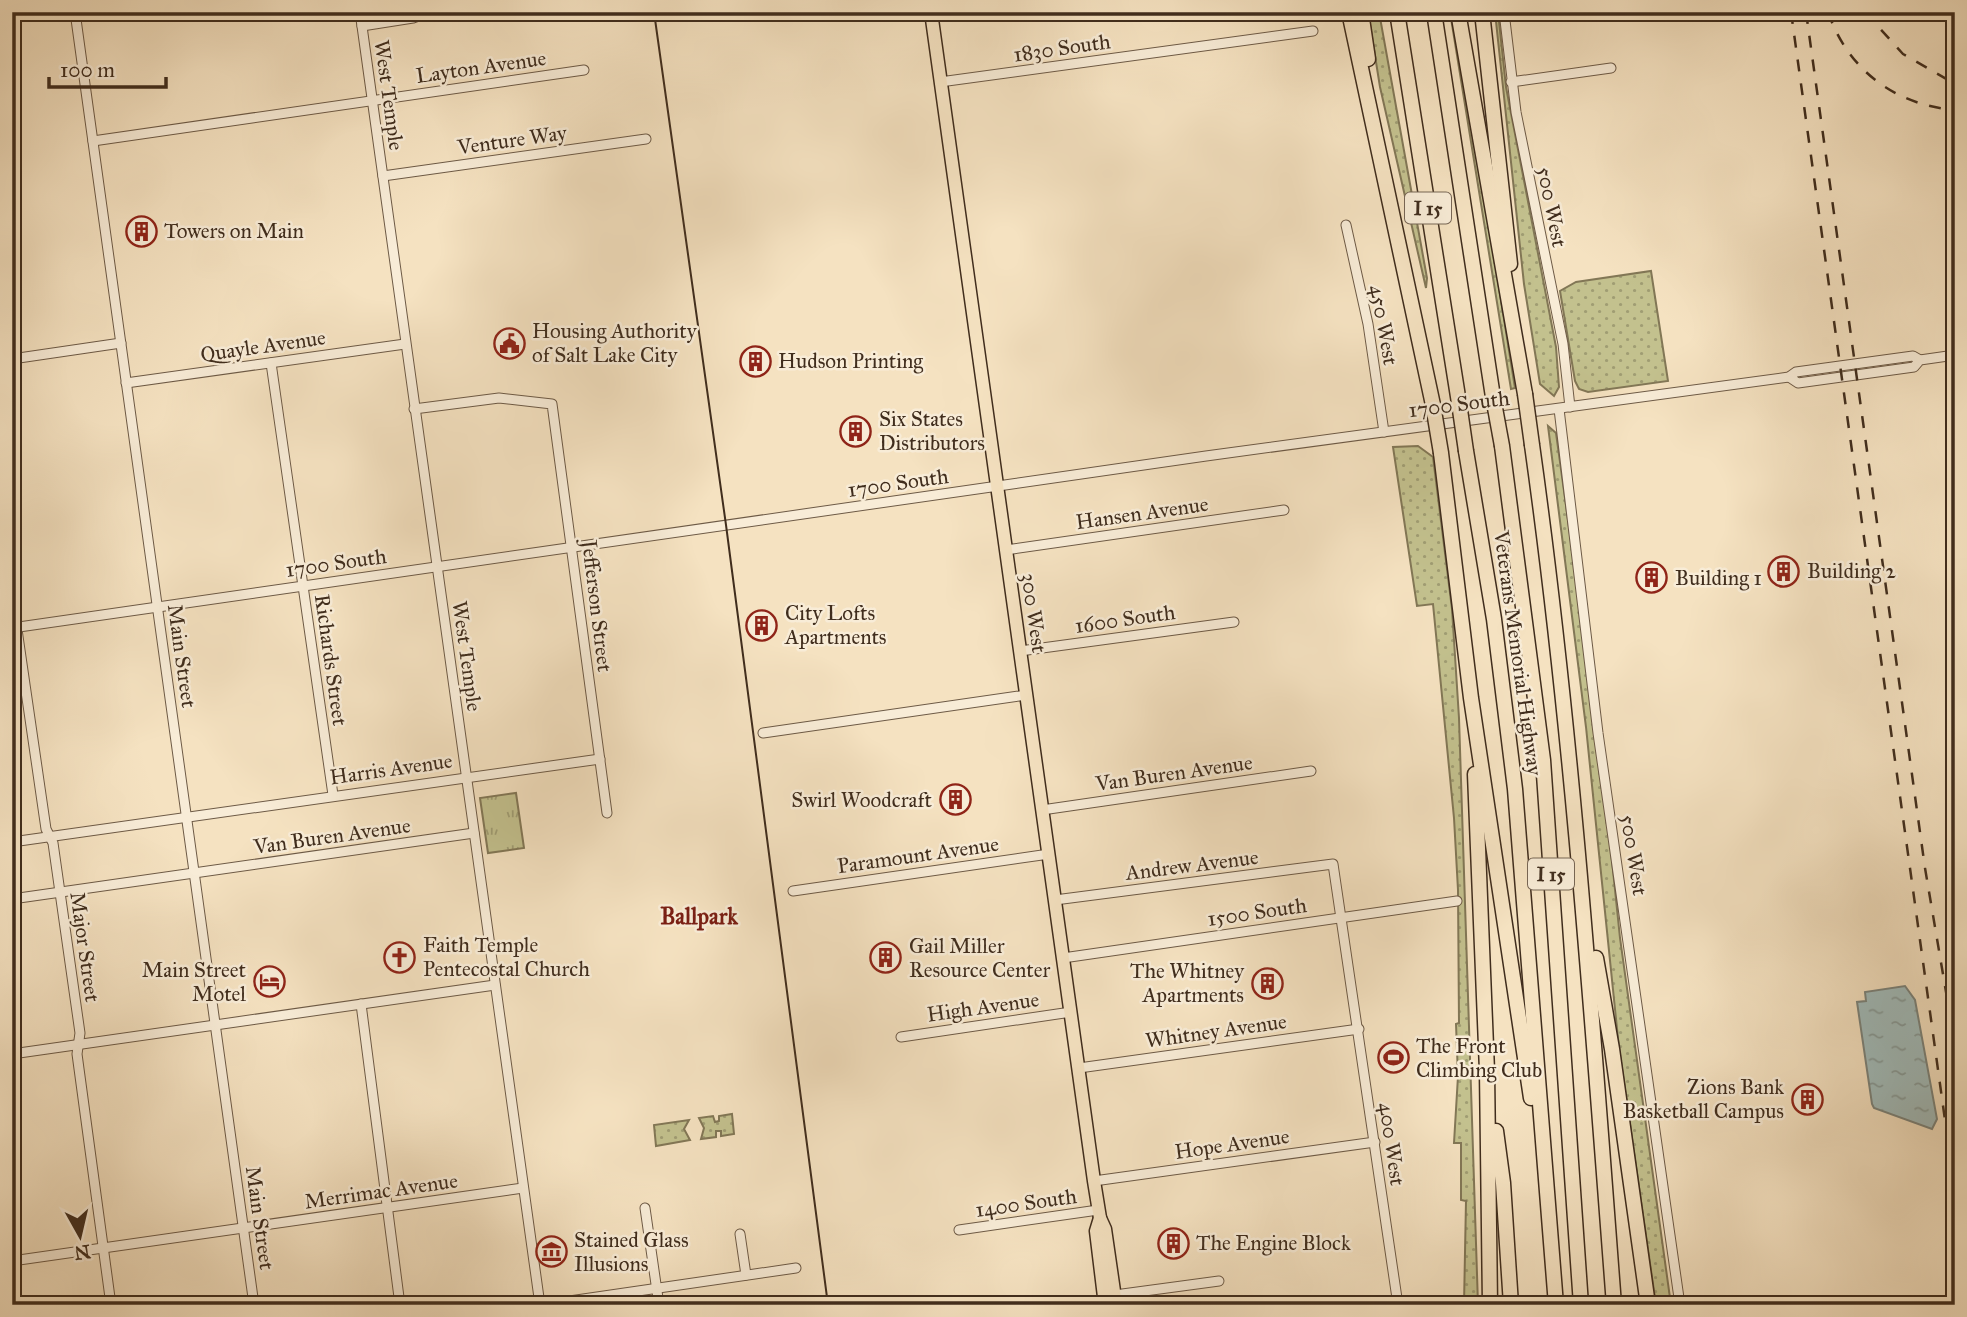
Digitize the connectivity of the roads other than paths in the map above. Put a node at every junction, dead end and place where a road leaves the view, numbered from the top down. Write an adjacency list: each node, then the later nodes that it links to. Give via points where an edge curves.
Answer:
1 (75, 12): 21 (street, Main Street)
2 (360, 12): 13 (street, West Temple)
3 (429, 12): 13 (street)
4 (931, 12): 17 (main road, 300 West)
5 (1349, 12): 23 (highway)
6 (1361, 12): 23 (highway)
7 (1388, 12): 22 (highway)
8 (1397, 12): 22 (highway, Veterans Memorial Highway / I 15)
9 (1434, 12): 108 (highway, Veterans Memorial Highway / I 15, bridge, via 1502,446 1543,760)
10 (1458, 12): 32 (highway)
11 (1503, 12): 18 (street, 500 West)
12 (1482, 14): 32 (highway)
13 (362, 26): 19 (street, West Temple)
14 (1313, 31): 17 (street, 1830 South)
15 (1611, 68): 18 (street)
16 (584, 70): 19 (street, Layton Avenue)
17 (940, 82): 37 (main road, 300 West)
18 (1511, 82): 33 (street, 500 West, via 1563,344)
19 (372, 101): 21 (street, Layton Avenue); 24 (street, West Temple)
20 (646, 139): 24 (street, Venture Way)
21 (93, 141): 26 (street, Main Street)
22 (1420, 156): 91 (highway, Veterans Memorial Highway / I 15, bridge, via 1494,619 1515,789)
23 (1383, 164): 49 (highway, bridge, via 1441,453)
24 (383, 176): 27 (street, West Temple)
25 (1346, 225): 36 (street, 450 West, via 1368,324)
26 (121, 342): 29 (street); 31 (street, Main Street)
27 (405, 344): 30 (street, Quayle Avenue); 34 (street, West Temple)
28 (1955, 355): 33 (street, 1700 South, via 1920,360 1913,356)
29 (12, 359)
30 (271, 363): 31 (street, Quayle Avenue); 42 (street, Richards Street)
31 (126, 383): 44 (street, Main Street)
32 (1525, 394): 64 (highway, bridge, via 1553,593)
33 (1570, 407): 35 (street, 1700 South)
34 (414, 409): 39 (street, Jefferson Street, via 499,398 552,404); 41 (street, West Temple)
35 (1559, 409): 36 (street, 1700 South); 111 (street, 500 West, via 1598,733)
36 (1384, 432): 37 (street, 1700 South)
37 (996, 486): 39 (street, 1700 South); 40 (main road, 300 West)
38 (1284, 510): 40 (street, Hansen Avenue)
39 (571, 548): 41 (street, 1700 South); 51 (street, Jefferson Street)
40 (1006, 550): 47 (main road, 300 West)
41 (436, 567): 42 (street, 1700 South); 53 (street, West Temple)
42 (303, 586): 44 (street, 1700 South); 54 (street, Richards Street)
43 (12, 595): 46 (street, Major Street)
44 (157, 607): 46 (street, 1700 South); 57 (street, Main Street)
45 (1234, 622): 47 (street, 1600 South)
46 (15, 628): 59 (street, Major Street)
47 (1020, 651): 48 (main road, 300 West)
48 (1026, 695): 50 (street); 55 (main road, 300 West)
49 (1471, 698): 81 (highway); 91 (highway)
50 (763, 733)
51 (600, 759): 53 (street, Harris Avenue); 56 (street, Jefferson Street)
52 (1311, 771): 55 (street, Van Buren Avenue)
53 (466, 776): 54 (street, Harris Avenue); 58 (street, West Temple)
54 (333, 795): 57 (street, Harris Avenue)
55 (1042, 810): 61 (main road, 300 West)
56 (607, 813)
57 (186, 816): 59 (street, Harris Avenue); 63 (street, Main Street)
58 (474, 833): 63 (street, Van Buren Avenue); 72 (street, West Temple)
59 (50, 836): 60 (street, Harris Avenue); 66 (street, Major Street)
60 (12, 842)
61 (1049, 854): 65 (street, Paramount Avenue); 68 (main road, 300 West)
62 (1333, 864): 68 (street, Andrew Avenue); 70 (street, 400 West)
63 (194, 873): 66 (street, Van Buren Avenue); 75 (street, Main Street)
64 (1582, 885): 109 (highway); 110 (highway, via 1612,1049)
65 (793, 891)
66 (60, 892): 67 (street, Van Buren Avenue); 78 (street, Major Street)
67 (12, 899)
68 (1055, 900): 71 (main road, 300 West)
69 (1457, 901): 70 (street, 1500 South)
70 (1342, 918): 71 (street, 1500 South); 76 (street, 400 West)
71 (1063, 958): 74 (main road, 300 West)
72 (495, 985): 73 (street); 84 (street, West Temple)
73 (361, 1004): 75 (street); 85 (street)
74 (1071, 1012): 77 (street, High Avenue); 80 (main road, 300 West)
75 (215, 1025): 78 (street); 88 (street, Main Street)
76 (1359, 1029): 80 (street, Whitney Avenue); 82 (street, 400 West)
77 (901, 1037)
78 (79, 1044): 79 (street); 92 (street, Major Street)
79 (12, 1054)
80 (1079, 1068): 83 (main road, 300 West)
81 (1487, 1071): 105 (highway); 106 (highway, via 1503,1183)
82 (1375, 1142): 83 (street, Hope Avenue); 104 (street, 400 West)
83 (1094, 1181): 87 (main road, 300 West)
84 (523, 1188): 85 (street, Merrimac Avenue); 102 (street, West Temple)
85 (387, 1208): 88 (street, Merrimac Avenue); 101 (street)
86 (645, 1208): 97 (street)
87 (1099, 1214): 89 (street, 1400 South); 98 (main road, 300 West, via 1105,1229)
88 (244, 1228): 92 (street, Merrimac Avenue); 100 (street, Main Street)
89 (959, 1230)
90 (740, 1234): 95 (street)
91 (1551, 1234): 107 (highway, Veterans Memorial Highway / I 15)
92 (104, 1248): 93 (street, Merrimac Avenue); 99 (street, Major Street)
93 (12, 1261)
94 (796, 1268): 95 (street)
95 (746, 1275): 97 (street)
96 (1219, 1280): 98 (street)
97 (656, 1288): 102 (street); 103 (street)
98 (1112, 1301)
99 (111, 1305)
100 (254, 1305)
101 (400, 1305)
102 (541, 1305)
103 (659, 1305)
104 (1398, 1305)
105 (1490, 1305)
106 (1511, 1305)
107 (1556, 1305)
108 (1581, 1305)
109 (1614, 1305)
110 (1648, 1305)
111 (1680, 1305)

